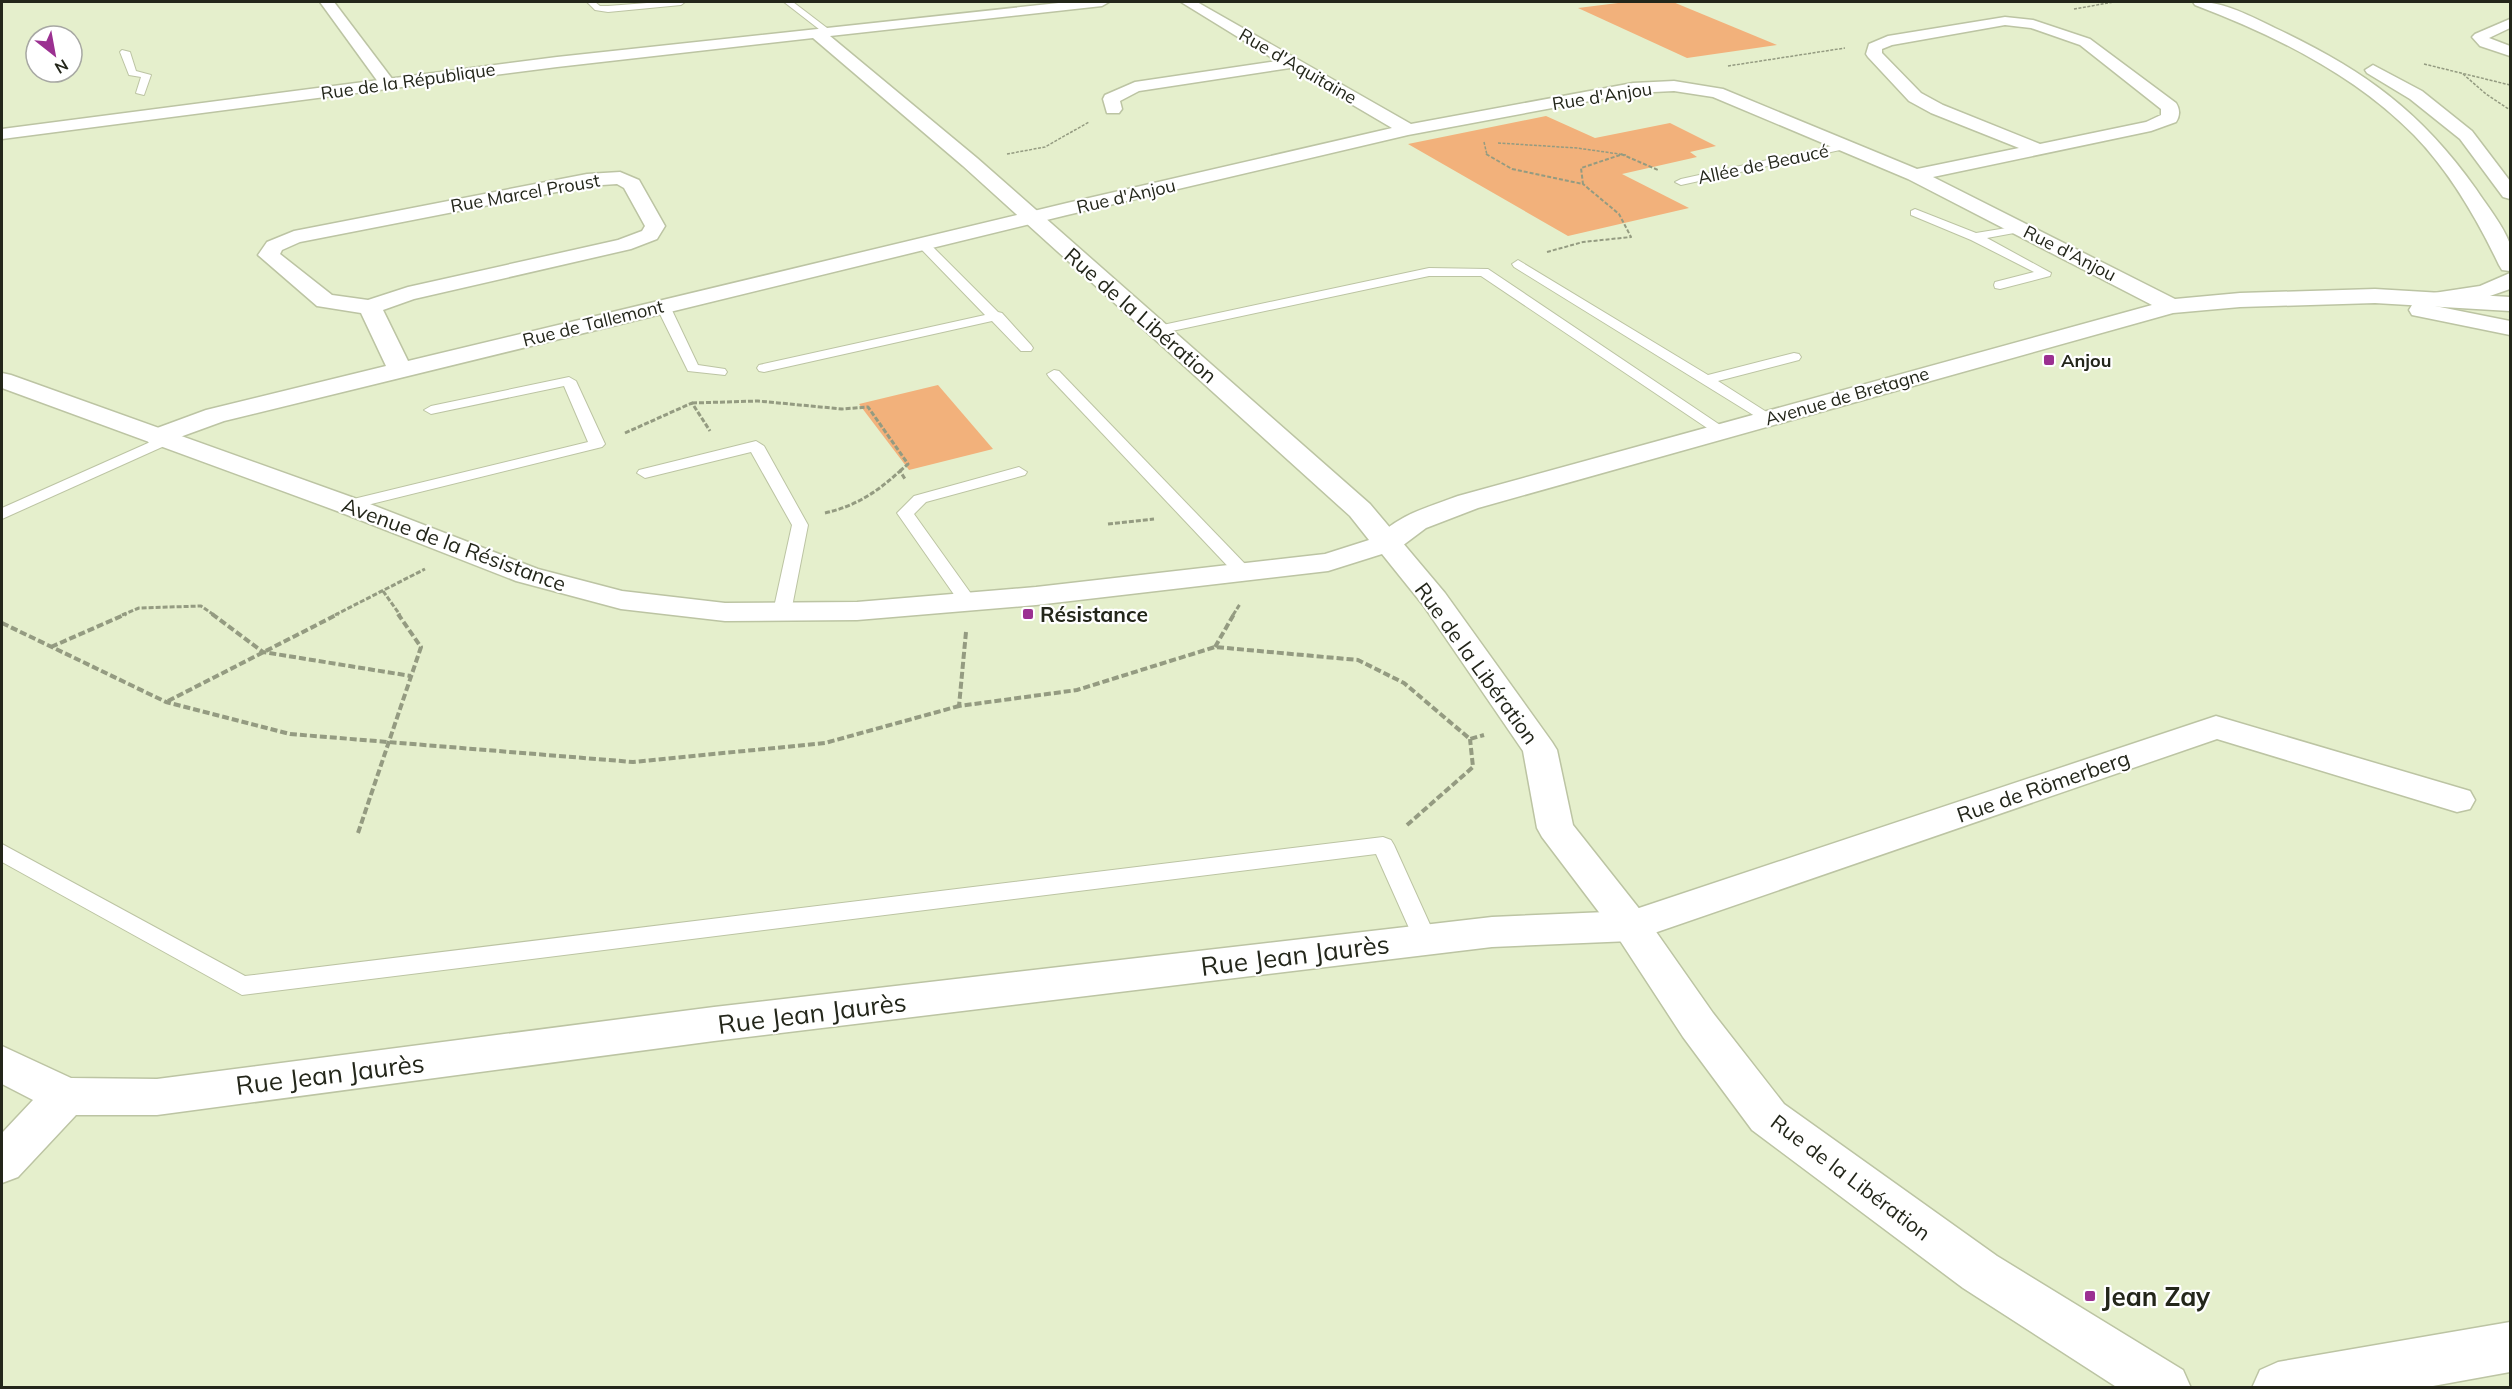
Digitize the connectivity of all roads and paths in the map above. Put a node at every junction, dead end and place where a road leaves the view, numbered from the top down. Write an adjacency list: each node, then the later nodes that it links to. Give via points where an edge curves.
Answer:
1 (327, 2): 17 (street)
2 (591, 2): 3 (lane, via 608,9)
3 (681, 2)
4 (788, 2): 10 (lane)
5 (1102, 2): 10 (street, Rue de la République)
6 (1188, 2): 15 (street, Rue d'Aquitaine)
7 (2200, 2): 40 (street, via 2298,45 2380,96 2421,133 2483,213)
8 (2227, 2): 34 (street, via 2330,46 2416,95 2466,135)
9 (2511, 23): 12 (street, via 2480,37 2485,43)
10 (821, 32): 17 (street, Rue de la République); 30 (street, Rue de la Libération)
11 (1888, 41): 19 (path, via 1685,74); 28 (street, via 1874,47 1874,54 1915,97); 28 (street, via 2006,21 2033,24 2085,42 2170,107 2170,118 2151,126)
12 (2511, 51)
13 (124, 52): 20 (lane, via 132,73 146,75)
14 (2417, 62): 16 (path)
15 (1293, 63): 21 (street, via 1135,87 1111,99); 23 (street, Rue d'Aquitaine)
16 (2463, 74): 18 (path); 22 (path)
17 (387, 83): 24 (street, Rue de la République)
18 (2511, 85)
19 (1674, 86): 23 (street, Rue d'Anjou, via 1633,88); 27 (street, Rue d'Anjou, via 1717,93)
20 (141, 93)
21 (1113, 109): 30 (path, via 1045,147)
22 (2511, 110)
23 (1408, 130): 36 (street, Rue d'Anjou)
24 (2, 134)
25 (1484, 141): 33 (path, via 1487,156 1512,169)
26 (1495, 143): 29 (path)
27 (1845, 146): 31 (street, Rue d'Anjou); 32 (lane, Allée de Beaucé)
28 (2037, 149): 31 (street)
29 (1624, 154): 32 (path); 33 (path, via 1581,168)
30 (970, 162): 36 (street, Rue de la Libération)
31 (1915, 175): 37 (street, Rue d'Anjou)
32 (1681, 182)
33 (1583, 184): 41 (path, via 1619,214 1631,237 1583,242)
34 (2511, 194)
35 (1916, 213): 38 (lane)
36 (1031, 218): 39 (street, Rue de Tallemont); 52 (street, Rue de la Libération)
37 (2021, 228): 38 (lane); 47 (street, Rue d'Anjou)
38 (1976, 237): 43 (lane, via 2045,273)
39 (924, 245): 46 (street, Rue de Tallemont); 50 (lane)
40 (2509, 259)
41 (1518, 264): 60 (lane)
42 (2511, 280): 44 (street, via 2492,289)
43 (2000, 285)
44 (2428, 304): 45 (street, Avenue de Bretagne); 47 (street, Avenue de Bretagne, via 2319,299); 49 (street, Avenue de Bretagne); 51 (street)
45 (2511, 304)
46 (663, 306): 56 (street, Rue de Tallemont); 57 (lane, via 693,368)
47 (2172, 306): 63 (street, Avenue de Bretagne)
48 (370, 307): 48 (street, Rue Marcel Proust, via 408,294 624,245 650,235 655,226 632,184 620,178 587,180 294,237 274,246 269,255 325,301); 56 (street)
49 (2511, 314)
50 (997, 316): 53 (lane); 55 (lane)
51 (2511, 328)
52 (1158, 330): 64 (lane, via 1429,272 1484,272); 77 (street, Rue de la Libération, via 1338,489)
53 (1026, 348)
54 (1794, 357): 60 (lane)
55 (764, 368)
56 (400, 370): 65 (street, Rue de Tallemont, via 215,414)
57 (720, 372)
58 (1054, 374): 73 (lane)
59 (2, 380): 65 (street, Avenue de la Résistance)
60 (1706, 380): 63 (lane)
61 (692, 403): 66 (path, via 638,429); 67 (path); 68 (path, via 758,401 842,409 868,406 909,464)
62 (431, 410): 66 (lane, via 569,381)
63 (1768, 418): 64 (street, Avenue de Bretagne)
64 (1721, 431): 77 (street, Avenue de Bretagne, via 1468,502 1416,522)
65 (162, 439): 72 (street, Avenue de la Résistance); 74 (lane)
66 (596, 441): 72 (lane, via 597,444)
67 (724, 454): 70 (lane); 75 (lane, via 756,446)
68 (900, 471): 71 (path); 75 (path, via 869,499 844,509)
69 (1019, 472): 71 (lane)
70 (645, 473)
71 (920, 499): 81 (lane, via 905,513)
72 (347, 504): 78 (street, Avenue de la Résistance)
73 (1184, 510): 76 (path, via 1148,521); 79 (lane)
74 (2, 514)
75 (796, 518): 82 (lane, via 800,525)
76 (1108, 524)
77 (1388, 543): 79 (street, Avenue de la Résistance, via 1328,562); 90 (street, Rue de la Libération, via 1434,599)
78 (463, 550): 80 (path); 82 (street, Avenue de la Résistance, via 527,575 621,600 725,612)
79 (1243, 572): 81 (street, Avenue de la Résistance); 85 (path, via 1245,597)
80 (384, 591): 86 (path); 87 (path, via 421,647)
81 (968, 602): 82 (street, Avenue de la Résistance, via 857,611); 89 (path)
82 (782, 612)
83 (2, 623): 84 (path)
84 (51, 647): 86 (path, via 139,608 201,606); 88 (path)
85 (1215, 647): 89 (path, via 1077,690); 91 (path, via 1358,660 1404,683)
86 (263, 652): 87 (path); 88 (path)
87 (411, 676): 92 (path)
88 (166, 702): 92 (path, via 290,734)
89 (959, 706): 92 (path, via 825,744 633,762)
90 (1523, 726): 91 (path); 97 (street, Rue de la Libération, via 1540,750 1555,828)
91 (1470, 739): 95 (path, via 1473,767)
92 (388, 742): 94 (path)
93 (2457, 800): 97 (street, Rue de Römerberg, via 2216,727)
94 (358, 833)
95 (1383, 845): 96 (lane, via 242,986); 98 (lane)
96 (2, 852)
97 (1631, 926): 98 (street, Rue Jean Jaurès, via 1492,932); 103 (street, Rue de la Libération, via 1698,1025 1768,1117 1980,1272)
98 (1425, 940): 100 (street, Rue Jean Jaurès, via 726,1023 157,1097)
99 (2, 1064): 100 (street, Rue Jean Jaurès)
100 (66, 1096): 101 (street)
101 (2, 1163)
102 (2511, 1347): 104 (street)
103 (2165, 1388)
104 (2278, 1388)

